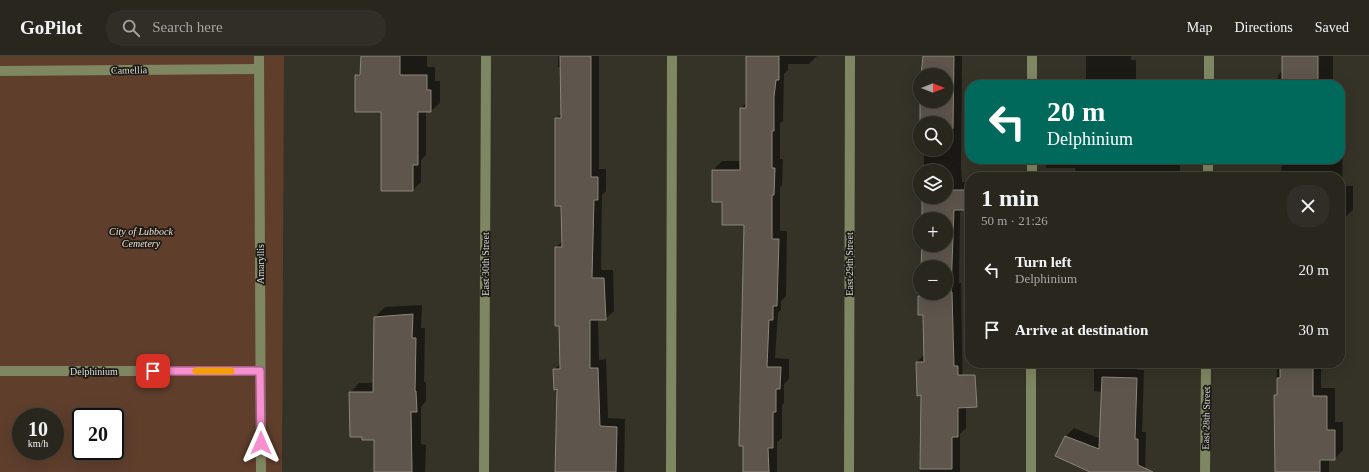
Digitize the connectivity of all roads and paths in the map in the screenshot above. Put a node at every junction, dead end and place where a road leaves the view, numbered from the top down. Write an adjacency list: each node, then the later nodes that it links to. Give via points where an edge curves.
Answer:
1 (259, 56): 7 (street, Amaryllis)
2 (486, 56): 16 (street, East 30th Street)
3 (672, 56): 17 (street)
4 (850, 56): 18 (street, East 29th Street)
5 (1032, 56): 9 (street)
6 (1209, 56): 10 (street)
7 (259, 69): 8 (street, Camellia); 14 (street, Amaryllis)
8 (0, 71)
9 (1032, 80)
10 (1209, 80)
11 (1031, 368): 19 (street)
12 (1206, 368): 20 (street, East 28th Street)
13 (0, 371): 14 (street, Delphinium)
14 (260, 371): 15 (street, Amaryllis)
15 (261, 472)
16 (484, 472)
17 (671, 472)
18 (849, 472)
19 (1031, 472)
20 (1205, 472)

